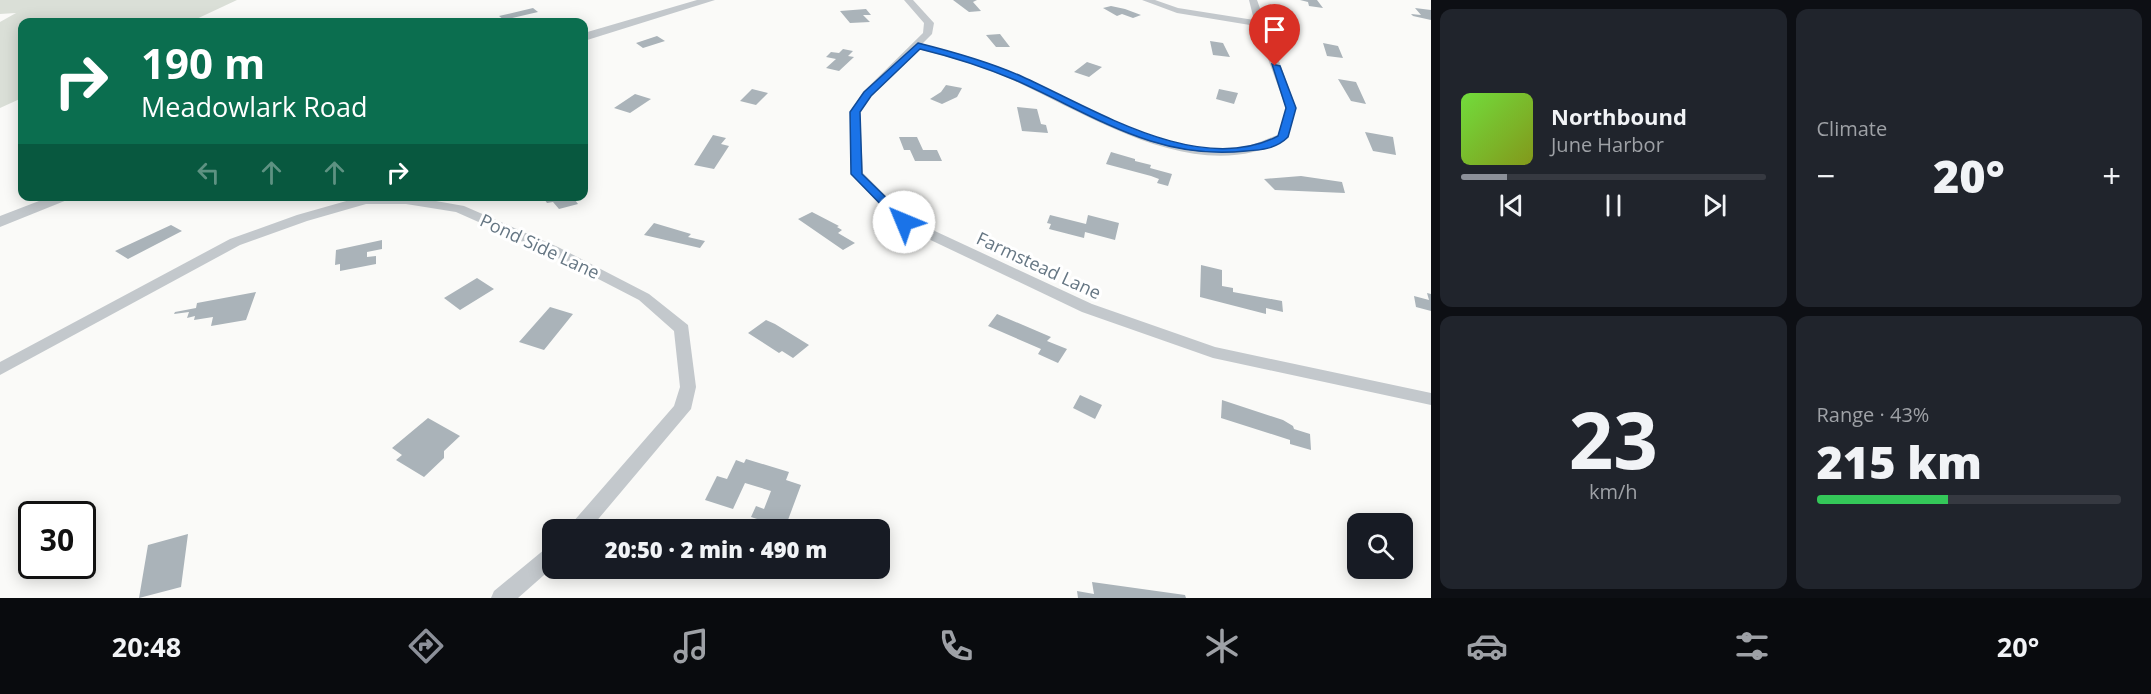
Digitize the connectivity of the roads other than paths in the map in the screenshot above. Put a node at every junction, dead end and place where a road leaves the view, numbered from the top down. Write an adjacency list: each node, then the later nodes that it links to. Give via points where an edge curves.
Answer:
1 (709, 0): 6 (street)
2 (908, 0): 7 (street, Farmstead Lane, via 929,24)
3 (1146, 0): 5 (street, via 1187,12)
4 (1253, 0): 5 (street)
5 (1260, 24): 7 (street, via 1291,108 1283,137 1266,146 1215,151 1174,146 1136,134 1018,78)
6 (588, 36)
7 (918, 46): 13 (street, Farmstead Lane, via 867,94 855,112 857,174 904,222 1087,308 1202,348)
8 (56, 201): 11 (street)
9 (362, 201): 12 (street, Pond Side Lane, via 235,242)
10 (413, 201): 14 (street, Pond Side Lane, via 459,208 553,250 644,297 682,329 688,387 682,409)
11 (0, 222)
12 (0, 369)
13 (1431, 399)
14 (586, 519)
15 (542, 564): 16 (street)
16 (502, 598)

